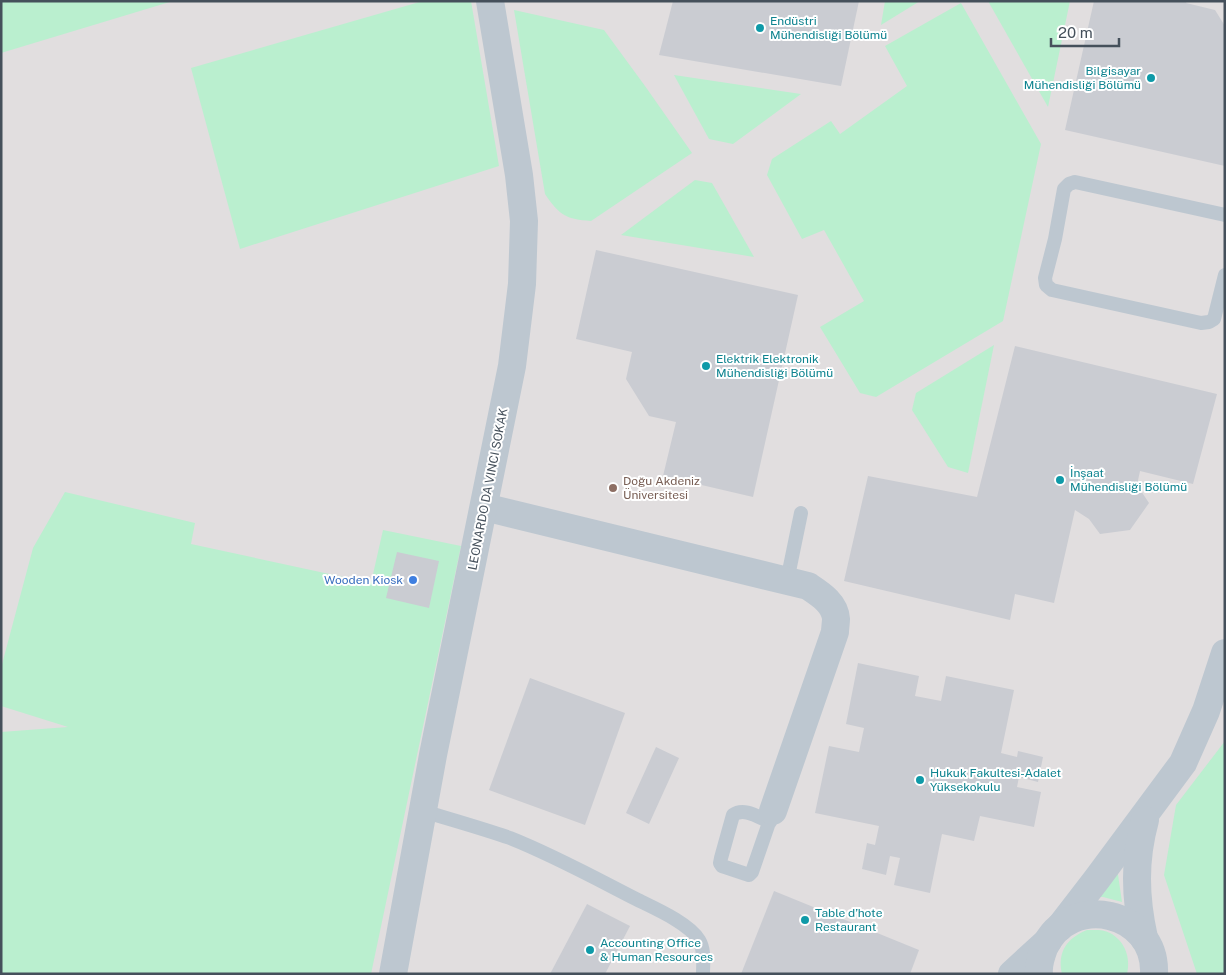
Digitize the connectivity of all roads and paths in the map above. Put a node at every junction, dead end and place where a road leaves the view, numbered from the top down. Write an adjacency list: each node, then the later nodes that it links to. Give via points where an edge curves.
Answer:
1 (490, 1): 5 (street, LEONARDO DA VINCI SOKAK, via 524,220 522,284 512,366)
2 (1225, 216): 4 (lane, via 1075,182 1069,184 1064,189 1045,278 1046,285 1052,290 1201,323 1214,319)
3 (1224, 283): 4 (lane)
4 (1221, 308)
5 (484, 507): 7 (street); 9 (street, LEONARDO DA VINCI SOKAK)
6 (800, 513): 7 (lane)
7 (788, 581): 11 (street, via 822,594 836,619 835,632)
8 (1225, 653): 10 (street, via 1206,712 1183,763)
9 (423, 811): 14 (street, LEONARDO DA VINCI SOKAK); 15 (lane, via 510,838 596,878 680,923 699,940 703,951)
10 (1147, 811): 12 (street); 13 (street, via 1136,871 1138,901)
11 (771, 816): 11 (lane, via 752,872 749,875 722,866 721,858 733,815 743,811)
12 (1054, 934): 13 (street, via 1073,918 1104,914 1133,926); 16 (street); 17 (street, via 1041,954)
13 (1150, 954): 18 (street)
14 (393, 974)
15 (703, 974)
16 (1012, 974)
17 (1039, 974)
18 (1165, 974)

